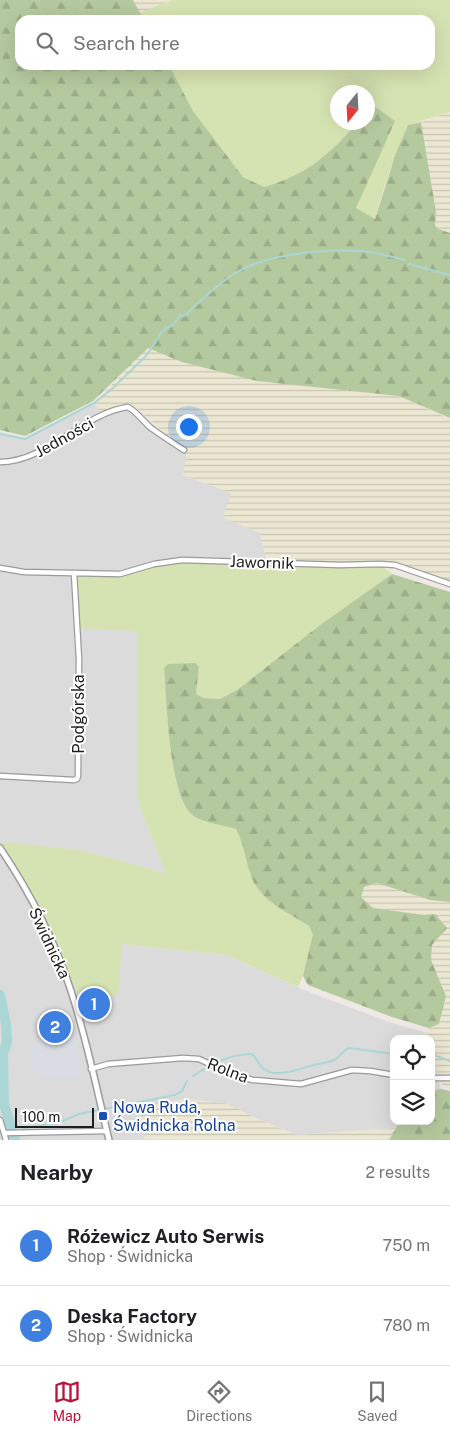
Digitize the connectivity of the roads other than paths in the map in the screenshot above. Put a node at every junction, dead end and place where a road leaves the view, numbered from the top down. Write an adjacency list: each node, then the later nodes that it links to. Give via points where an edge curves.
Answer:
1 (184, 450): 2 (street, Jedności, via 128,407 104,415 24,459)
2 (0, 462)
3 (0, 568): 4 (street, Jawornik)
4 (74, 573): 5 (street, Jawornik, via 120,574 182,560 380,564 395,565); 6 (street, Podgórska, via 79,659 78,776 74,780)
5 (450, 584)
6 (0, 776)
7 (0, 848): 8 (street, Świdnicka, via 20,880 62,964)
8 (92, 1070): 9 (street, Rolna, via 108,1064 176,1058 199,1059 252,1080 301,1084 352,1070); 13 (street, Świdnicka)
9 (390, 1074)
10 (435, 1078): 11 (street)
11 (450, 1078)
12 (0, 1120): 14 (street)
13 (107, 1131): 14 (street); 16 (street, Świdnicka)
14 (6, 1133): 15 (street)
15 (6, 1140)
16 (109, 1140)

